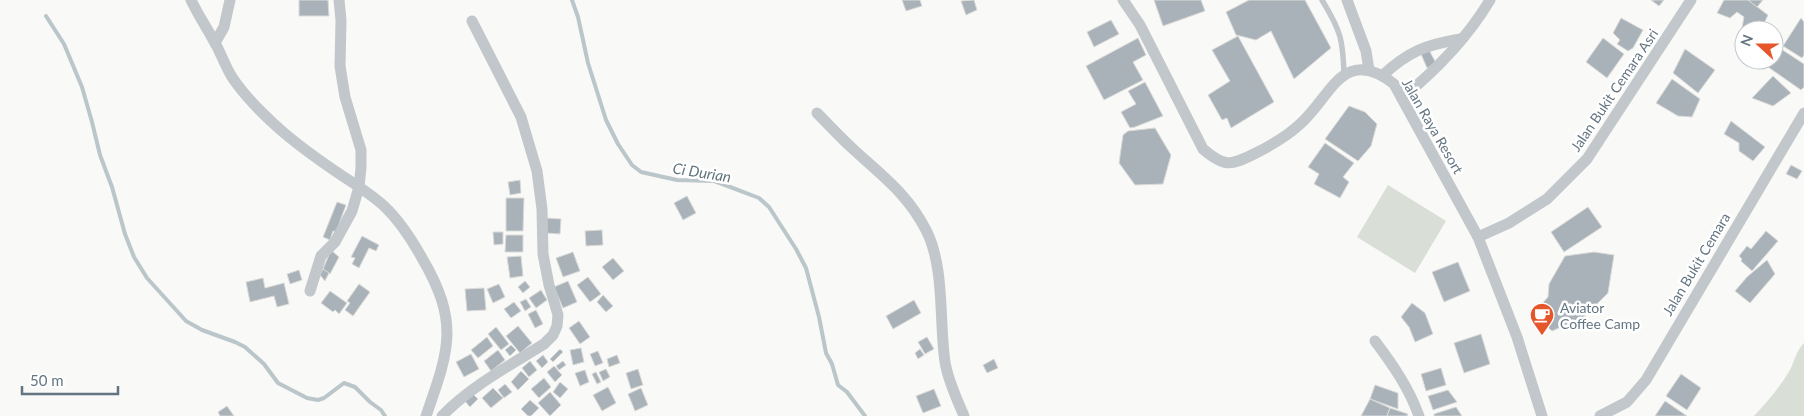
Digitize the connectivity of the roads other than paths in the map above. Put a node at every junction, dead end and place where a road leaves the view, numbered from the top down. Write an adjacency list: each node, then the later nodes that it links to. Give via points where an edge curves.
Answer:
1 (191, 0): 11 (street)
2 (230, 0): 11 (street, via 224,27)
3 (339, 0): 18 (street, via 340,66 344,97 361,150)
4 (1122, 0): 13 (street, via 1140,25 1203,149 1225,164 1235,164 1300,125)
5 (1322, 0): 13 (lane, via 1340,34)
6 (1347, 0): 12 (street, via 1366,51)
7 (1490, 0): 10 (street)
8 (1691, 0): 19 (street, Jalan Bukit Cemara Asri, via 1587,159 1547,199 1509,223)
9 (472, 21): 23 (street, via 521,116 534,162 542,209 544,254 558,316 553,335 544,344 479,385)
10 (1460, 39): 14 (street, via 1431,44 1409,54); 15 (street)
11 (215, 43): 18 (street, via 233,79 254,104 313,156)
12 (1369, 70): 13 (street); 14 (street, Jalan Raya Resort)
13 (1344, 75)
14 (1383, 75): 15 (street, Jalan Raya Resort, via 1394,84)
15 (1402, 98): 19 (street, Jalan Raya Resort)
16 (817, 113): 24 (street, via 902,194 926,232 934,252 946,364)
17 (1804, 113): 27 (street, Jalan Bukit Cemara, via 1646,380 1627,402)
18 (359, 187): 20 (street, via 352,211 335,242 321,256); 22 (street, via 385,206 405,232 435,280 444,304 446,349)
19 (1478, 237): 26 (street, Jalan Raya Resort, via 1517,338)
20 (310, 290)
21 (1376, 341): 25 (street, via 1414,400)
22 (426, 416)
23 (442, 416)
24 (964, 416)
25 (1419, 416)
26 (1542, 416)
27 (1600, 416)

